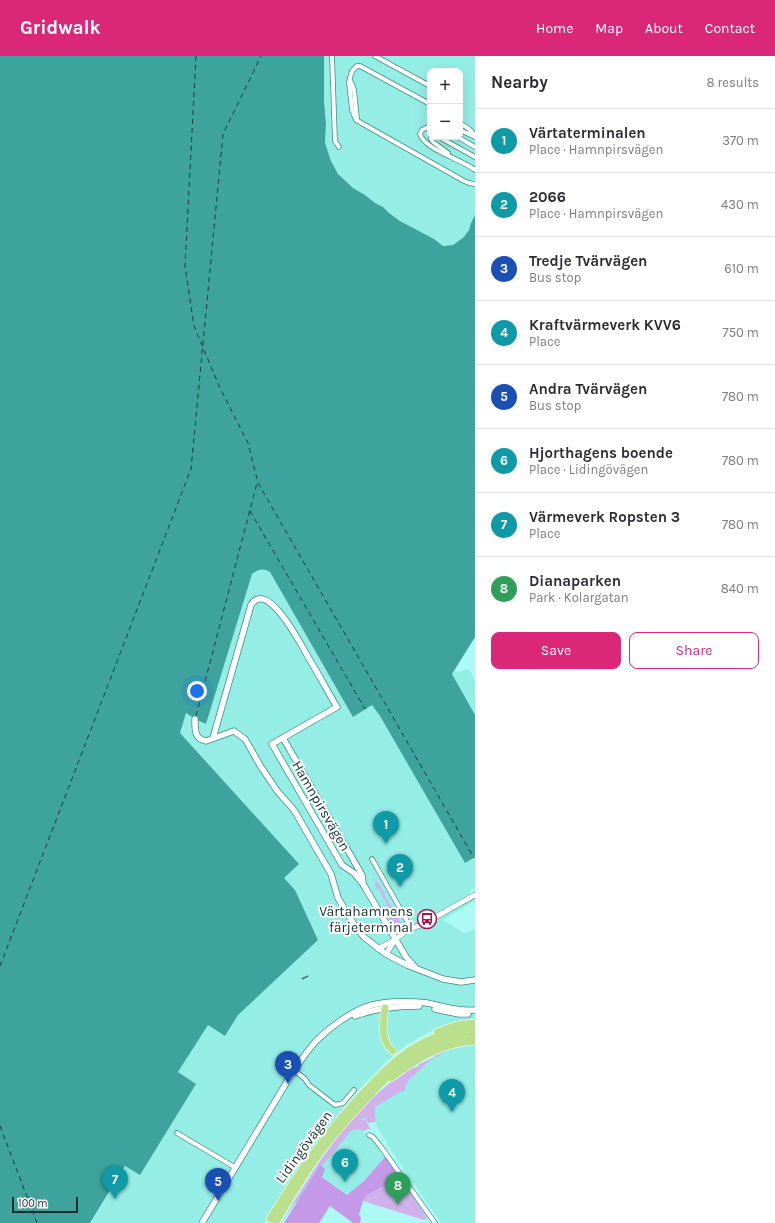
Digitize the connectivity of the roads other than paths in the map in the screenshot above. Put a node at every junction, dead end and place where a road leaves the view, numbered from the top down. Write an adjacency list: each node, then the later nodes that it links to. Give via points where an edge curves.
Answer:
1 (332, 56): 12 (street, via 335,141)
2 (375, 56): 3 (street)
3 (427, 84)
4 (427, 102): 17 (street, via 360,66 354,68 350,76 353,115 356,120 464,181)
5 (463, 125): 8 (street)
6 (427, 127): 14 (street, via 420,132 422,138 436,149)
7 (463, 131): 8 (street)
8 (475, 136)
9 (432, 140): 14 (street)
10 (444, 140): 15 (street)
11 (463, 140): 13 (street)
12 (339, 147)
13 (475, 147)
14 (452, 156): 16 (street)
15 (475, 157)
16 (475, 170)
17 (475, 184)
18 (195, 719): 19 (main road, via 198,737 206,741)
19 (213, 738): 20 (main road, Hamnpirsvägen, via 251,605 259,598 263,598 272,604 288,623 337,707); 26 (main road, Hamnpirsvägen, via 236,732 245,739 278,792 294,810 331,874 338,898 356,928)
20 (283, 738): 22 (main road, Hamnpirsvägen, via 362,875); 22 (main road, Hamnpirsvägen, via 272,744 342,865 354,873)
21 (372, 859): 24 (street, via 406,918)
22 (362, 884): 25 (main road, Hamnpirsvägen)
23 (475, 895): 24 (street)
24 (407, 930): 25 (street)
25 (396, 939): 26 (street); 27 (street); 28 (main road, Hamnpirsvägen)
26 (378, 949): 27 (main road, Hamnpirsvägen)
27 (386, 954): 28 (main road, Hamnpirsvägen, via 396,961)
28 (416, 968): 29 (main road, Hamnpirsvägen, via 443,979 461,982)
29 (474, 980)
30 (386, 1005): 32 (main road, via 417,1002); 34 (main road, via 422,1006 459,1014); 40 (highway, via 384,1037); 41 (main road, via 338,1024 316,1041)
31 (475, 1007): 32 (main road)
32 (457, 1009): 33 (main road)
33 (475, 1010)
34 (475, 1014)
35 (475, 1023): 39 (highway, via 441,1030)
36 (475, 1028): 39 (highway, via 443,1034)
37 (475, 1035): 43 (highway, via 452,1038 424,1048)
38 (475, 1041): 43 (highway, via 449,1045 428,1054)
39 (411, 1049): 43 (highway, via 391,1064)
40 (393, 1051)
41 (294, 1070): 42 (street, via 335,1105 343,1103); 46 (main road)
42 (354, 1090)
43 (365, 1095): 47 (highway, Lidingövägen, via 320,1153)
44 (177, 1133): 46 (street)
45 (369, 1135): 49 (street, via 381,1147)
46 (236, 1168): 48 (main road)
47 (273, 1221)
48 (202, 1223)
49 (435, 1223)

